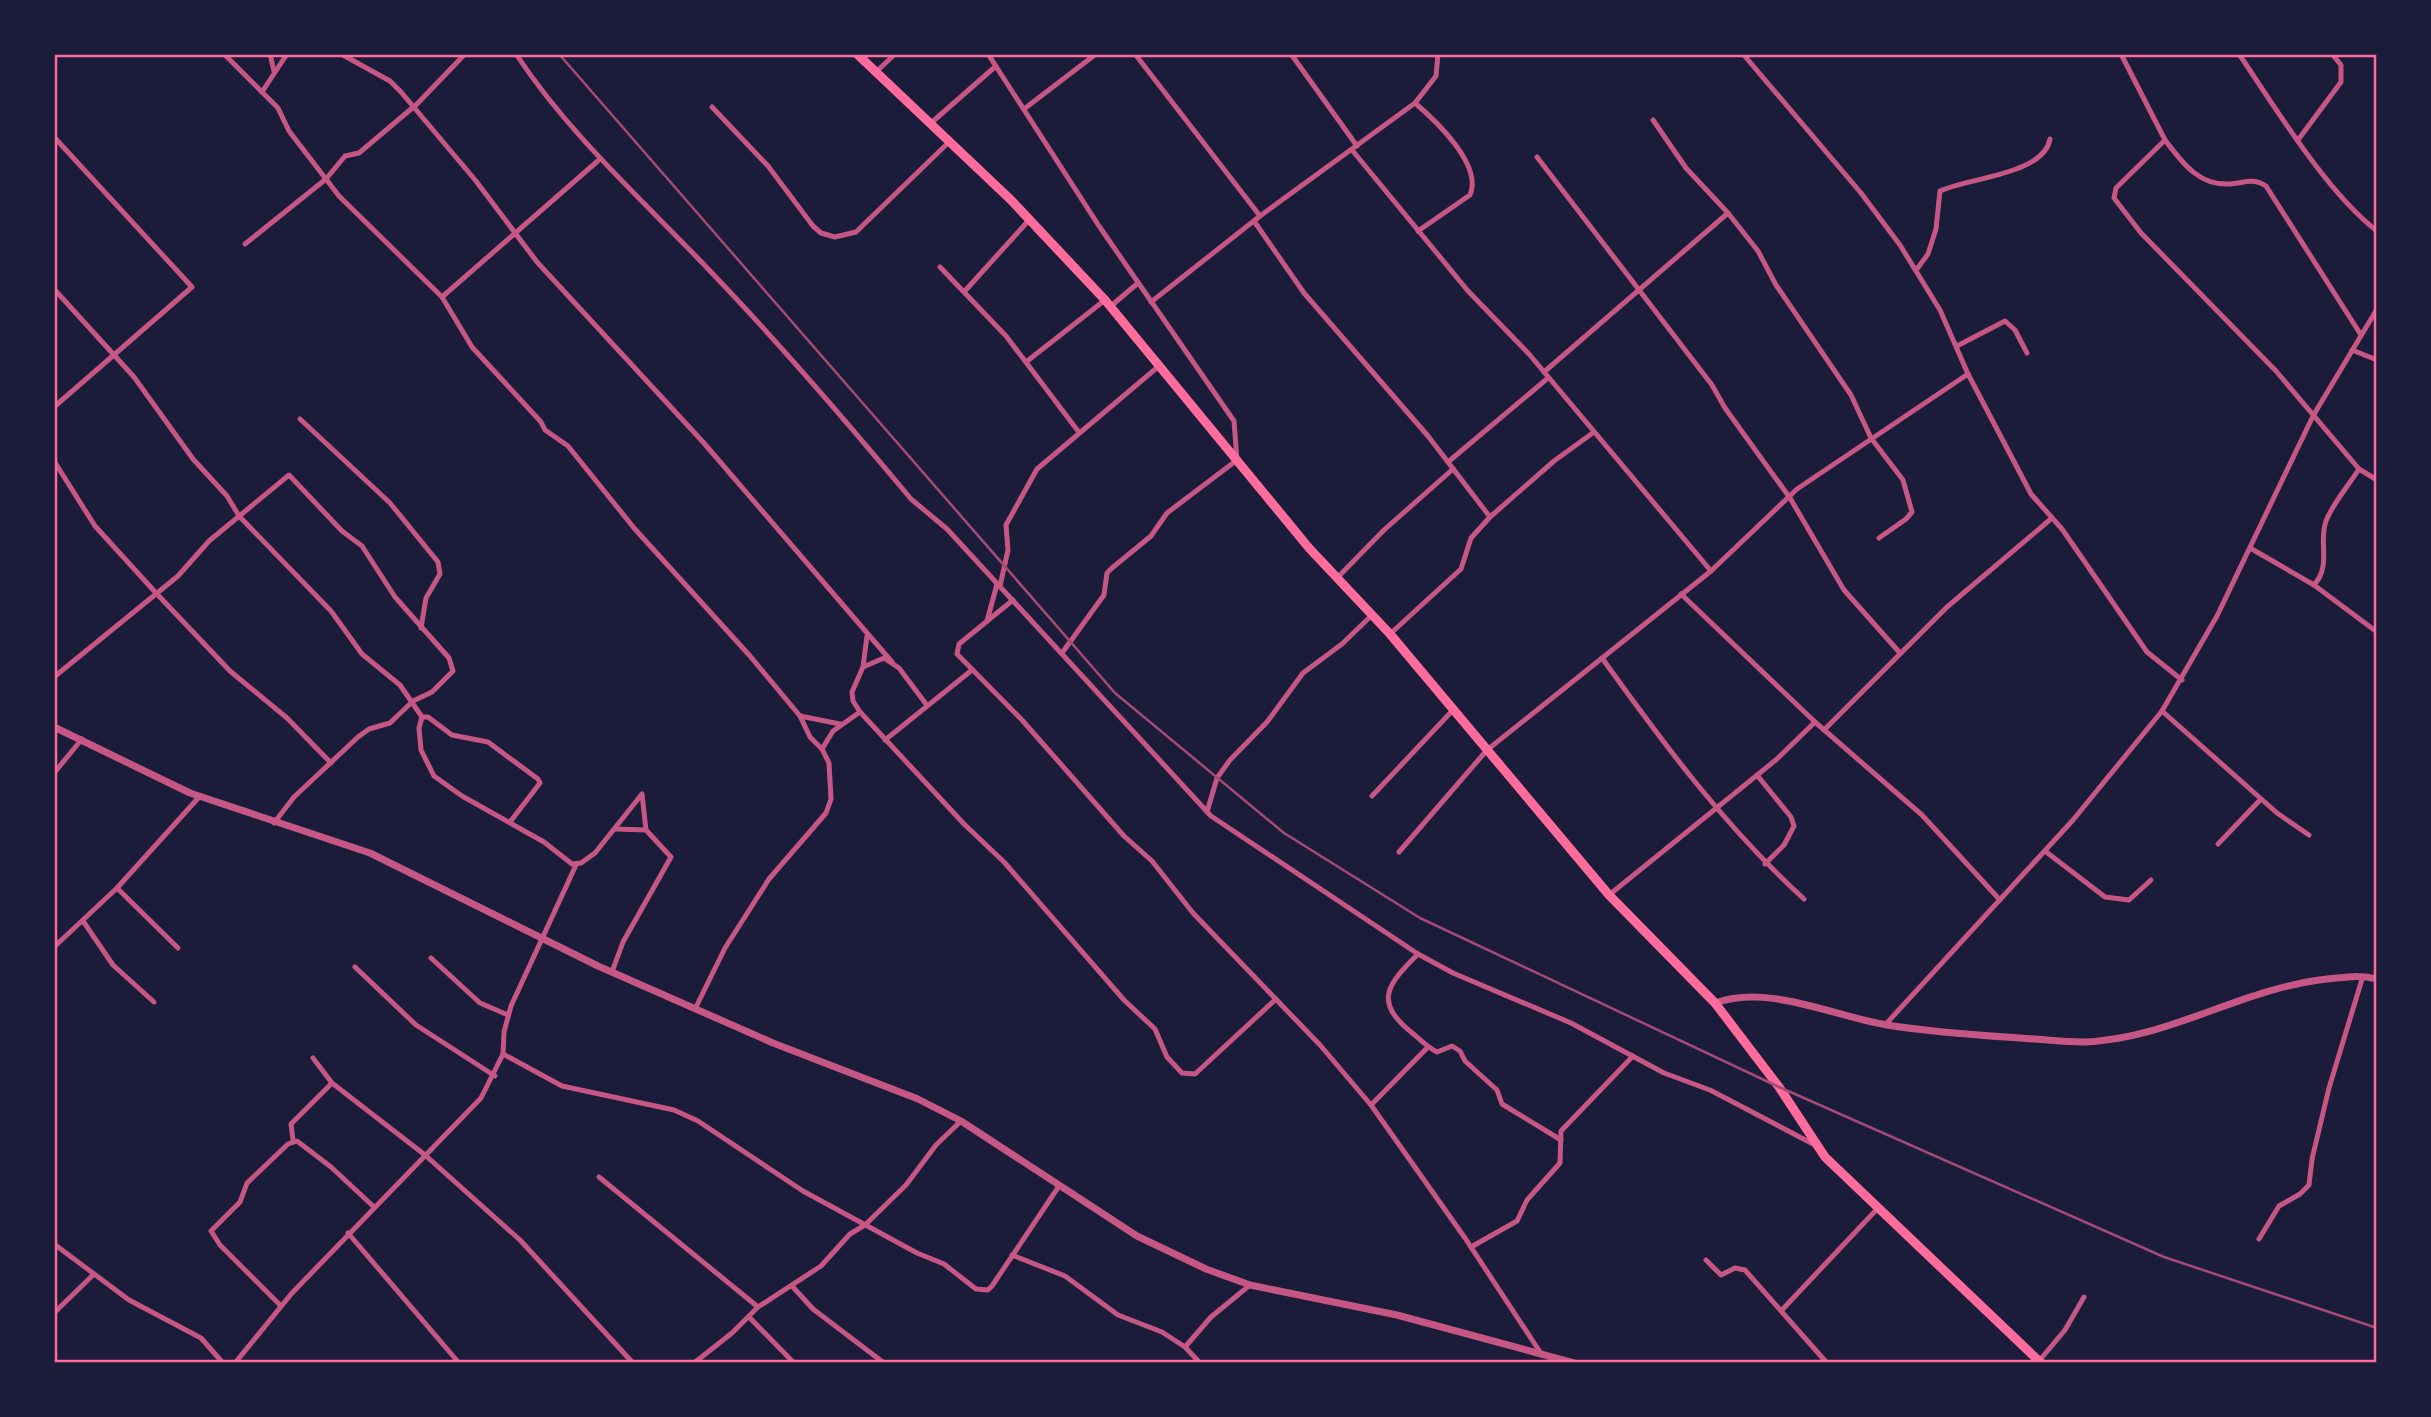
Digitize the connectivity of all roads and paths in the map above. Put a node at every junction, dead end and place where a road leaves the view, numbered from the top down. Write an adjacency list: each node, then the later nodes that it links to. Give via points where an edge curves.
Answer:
1 (224, 54): 21 (street)
2 (270, 54): 19 (street)
3 (287, 54): 19 (street)
4 (341, 54): 24 (street, via 390,82)
5 (465, 54): 24 (street)
6 (516, 54): 35 (street, via 537,86)
7 (857, 54): 20 (main road)
8 (895, 54): 20 (street)
9 (988, 54): 18 (street)
10 (1096, 54): 25 (street)
11 (1135, 54): 38 (street)
12 (1291, 54): 33 (street)
13 (1438, 54): 22 (street, via 1436,76)
14 (1743, 54): 45 (street, via 1861,193)
15 (2120, 54): 30 (street)
16 (2239, 54): 31 (street)
17 (2332, 54): 31 (street, via 2342,65 2341,82)
18 (996, 66): 25 (street); 27 (street)
19 (274, 71): 21 (street)
20 (877, 71): 27 (main road)
21 (262, 92): 36 (street)
22 (1415, 103): 33 (street); 40 (street, via 1442,128 1474,177 1470,195)
23 (712, 107): 32 (street, via 768,166 814,226 835,237 856,232)
24 (412, 108): 36 (street, via 359,153 345,156); 42 (street)
25 (1024, 109): 46 (street)
26 (1653, 120): 37 (street, via 1686,168)
27 (932, 123): 32 (main road)
28 (54, 137): 58 (street, via 192,287)
29 (2050, 139): 45 (street, via 2035,159 1988,179 1940,191 1936,229 1928,254)
30 (2165, 140): 54 (street, via 2186,167 2201,177 2228,184 2251,180 2266,186); 66 (street, via 2116,188 2114,198 2124,215 2276,371)
31 (2298, 140): 41 (street, via 2350,206)
32 (949, 142): 39 (main road)
33 (1355, 148): 38 (street); 40 (street)
34 (1537, 157): 48 (street)
35 (600, 159): 42 (street); 85 (street, via 712,273 911,499 947,529)
36 (327, 179): 43 (street); 50 (street)
37 (1728, 213): 48 (street); 70 (street, via 1758,251 1851,395)
38 (1257, 218): 51 (street); 73 (street, via 1304,293)
39 (1029, 220): 49 (street); 52 (main road)
40 (1418, 231): 62 (street)
41 (2377, 231)
42 (516, 234): 50 (street); 95 (street, via 703,442)
43 (245, 244)
44 (940, 267): 49 (street)
45 (1917, 269): 55 (street)
46 (1138, 283): 51 (street); 52 (street)
47 (54, 289): 58 (street)
48 (1637, 289): 62 (street); 77 (street, via 1712,385)
49 (964, 292): 60 (street)
50 (442, 298): 109 (street, via 486,364 545,430 568,446)
51 (1151, 302): 71 (street, via 1234,421)
52 (1108, 303): 60 (street); 61 (main road)
53 (2377, 309): 54 (street)
54 (2361, 335): 56 (street)
55 (1957, 346): 57 (street, via 2005,321); 63 (street)
56 (2352, 350): 59 (street); 66 (street)
57 (2027, 353)
58 (114, 357): 65 (street); 78 (street, via 144,389)
59 (2377, 360)
60 (1026, 362): 68 (street)
61 (1161, 364): 68 (street); 71 (main road)
62 (1544, 372): 64 (street)
63 (1968, 374): 70 (street); 80 (street, via 2031,494)
64 (1548, 378): 69 (street); 73 (street)
65 (54, 407)
66 (2313, 416): 74 (street); 82 (street)
67 (300, 419): 92 (street, via 390,503 438,562 440,575 426,598)
68 (1078, 431): 85 (street, via 1037,469 1014,506 1006,525 1008,550)
69 (1594, 432): 79 (street); 83 (street)
70 (1871, 438): 77 (street); 81 (street, via 1903,480 1912,512)
71 (1237, 460): 84 (main road); 96 (street, via 1167,513 1151,536 1107,573 1104,595)
72 (54, 461): 87 (street, via 95,526)
73 (1448, 462): 75 (street)
74 (2359, 468): 76 (street); 86 (street, via 2325,523 2324,565)
75 (1453, 469): 79 (street); 84 (street)
76 (2377, 480)
77 (1790, 498): 83 (street); 97 (street, via 1844,590)
78 (239, 516): 87 (street); 92 (street, via 289,475 362,546 390,592); 104 (street, via 331,611 362,654)
79 (1490, 517): 94 (street, via 1471,538 1461,569)
80 (2052, 518): 97 (street); 103 (street, via 2138,641)
81 (1879, 538)
82 (2250, 548): 86 (street); 103 (street)
83 (1711, 571): 88 (street)
84 (1337, 578): 90 (main road)
85 (998, 585): 89 (street); 91 (street)
86 (2315, 585): 93 (street)
87 (156, 593): 102 (street); 119 (street, via 230,671 287,718)
88 (1681, 594): 98 (street); 111 (street)
89 (1013, 600): 91 (street); 96 (street)
90 (1372, 615): 94 (main road); 126 (street, via 1303,673 1267,722 1230,760 1217,778)
91 (988, 621): 101 (street, via 957,648)
92 (421, 628): 104 (street, via 449,658 453,671 432,692)
93 (2377, 632)
94 (1390, 634): 106 (main road)
95 (867, 636): 99 (street); 100 (street)
96 (1062, 653): 126 (street)
97 (1900, 653): 114 (street)
98 (1602, 658): 118 (street); 125 (street)
99 (892, 662): 100 (street, via 879,658); 105 (street)
100 (863, 667): 108 (street, via 852,692)
101 (972, 670): 105 (street); 152 (street)
102 (54, 677)
103 (2182, 680): 107 (street)
104 (413, 701): 110 (street); 119 (street, via 390,723 369,729)
105 (926, 704): 116 (street)
106 (1453, 710): 118 (main road); 123 (street)
107 (2162, 711): 124 (street); 133 (street)
108 (860, 712): 112 (street); 116 (street)
109 (800, 716): 112 (street); 117 (street)
110 (422, 717): 127 (street, via 420,744 429,771 461,796); 127 (street, via 452,735 488,742 538,779 540,783)
111 (1815, 722): 114 (street); 121 (street)
112 (840, 724): 117 (street)
113 (54, 727): 115 (street)
114 (1824, 730): 141 (street, via 1922,815)
115 (82, 739): 120 (street); 122 (street)
116 (884, 740): 152 (street, via 1004,862 1124,1000 1155,1029 1167,1057 1185,1076 1195,1074)
117 (822, 750): 155 (street, via 832,779 826,813 769,879 725,948)
118 (1487, 750): 134 (street); 139 (main road)
119 (331, 763): 128 (street)
120 (54, 773)
121 (1757, 775): 125 (street); 135 (street, via 1794,825 1784,845)
122 (200, 796): 128 (street); 138 (street)
123 (1372, 796)
124 (2261, 799): 131 (street); 132 (street)
125 (1716, 808): 135 (street); 139 (street)
126 (1207, 812): 146 (street)
127 (510, 822): 136 (street)
128 (274, 823): 143 (street, via 370,853)
129 (616, 830): 130 (street); 130 (street, via 642,794); 136 (street)
130 (646, 830): 149 (street, via 671,858)
131 (2309, 835)
132 (2218, 844)
133 (2045, 851): 137 (street, via 2113,900 2129,900); 141 (street)
134 (1399, 852)
135 (1765, 864): 140 (street)
136 (576, 865): 143 (street)
137 (2151, 880)
138 (117, 888): 142 (street); 145 (street)
139 (1609, 895): 154 (main road)
140 (1804, 899)
141 (2000, 900): 157 (street)
142 (83, 921): 144 (street); 153 (street, via 113,965)
143 (544, 940): 149 (street); 156 (street)
144 (54, 947)
145 (178, 948)
146 (1418, 954): 158 (street, via 1394,979 1388,1005 1399,1023); 160 (street)
147 (431, 958): 156 (street, via 470,995)
148 (355, 967): 162 (street, via 415,1025)
149 (611, 972): 155 (street)
150 (2363, 975): 151 (street); 157 (street, via 2292,984 2116,1039 2081,1042); 176 (street, via 2329,1088 2309,1185 2279,1206)
151 (2377, 979)
152 (1276, 999): 164 (street)
153 (153, 1002)
154 (1715, 1003): 157 (street, via 1753,997); 168 (main road, via 1779,1087)
155 (696, 1007): 165 (street)
156 (508, 1015): 159 (street)
157 (1885, 1025)
158 (1428, 1047): 164 (street); 167 (street, via 1437,1052 1452,1046 1460,1051 1497,1090 1502,1104)
159 (503, 1055): 162 (street); 174 (street, via 562,1086 674,1110 698,1121 794,1186)
160 (1633, 1056): 167 (street, via 1561,1131); 168 (street)
161 (313, 1058): 163 (street)
162 (495, 1076): 169 (street, via 470,1112)
163 (332, 1083): 166 (street, via 291,1124); 169 (street)
164 (1371, 1105): 178 (street)
165 (961, 1121): 171 (street); 174 (street)
166 (293, 1140): 172 (street, via 305,1144); 185 (street, via 247,1183 240,1202 211,1231)
167 (1561, 1140): 178 (street, via 1560,1163 1527,1200 1517,1220)
168 (1815, 1145): 173 (main road)
169 (425, 1155): 172 (street); 196 (street, via 520,1240)
170 (599, 1177): 186 (street)
171 (1059, 1186): 179 (street); 182 (street, via 1137,1236)
172 (374, 1208): 175 (street)
173 (1878, 1208): 187 (street); 192 (main road)
174 (865, 1225): 179 (street, via 944,1264 976,1289 988,1290); 183 (street)
175 (348, 1233): 185 (street); 195 (street)
176 (2259, 1239)
177 (54, 1244): 181 (street)
178 (1471, 1247): 191 (street)
179 (1012, 1255): 190 (street, via 1065,1276 1118,1315 1162,1332)
180 (1706, 1260): 187 (street, via 1719,1275 1735,1268 1745,1270)
181 (93, 1275): 188 (street); 193 (street, via 201,1338)
182 (1250, 1284): 190 (street); 191 (street, via 1397,1315)
183 (792, 1286): 186 (street); 199 (street, via 813,1309)
184 (2084, 1297): 192 (street)
185 (281, 1306): 194 (street)
186 (758, 1307): 189 (street)
187 (1781, 1311): 202 (street)
188 (54, 1313)
189 (749, 1317): 197 (street); 198 (street)
190 (1185, 1347): 200 (street)
191 (1542, 1355): 201 (street)
192 (2040, 1362)
193 (223, 1363)
194 (235, 1363)
195 (459, 1363)
196 (633, 1363)
197 (694, 1363)
198 (794, 1363)
199 (884, 1363)
200 (1200, 1363)
201 (1574, 1363)
202 (1827, 1363)

